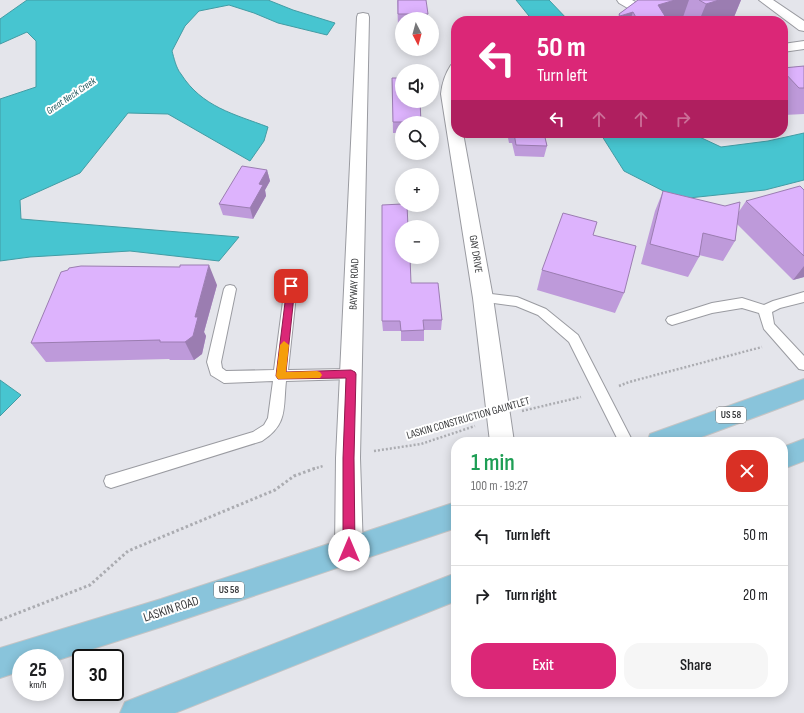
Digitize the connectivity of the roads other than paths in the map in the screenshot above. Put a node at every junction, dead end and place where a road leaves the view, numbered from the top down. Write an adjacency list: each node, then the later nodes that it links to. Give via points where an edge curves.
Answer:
1 (623, 0): 3 (street)
2 (765, 0): 5 (street)
3 (650, 16)
4 (363, 17): 18 (street, BAYWAY ROAD)
5 (804, 27)
6 (804, 45): 7 (street)
7 (788, 47)
8 (451, 79): 9 (street, GAY DRIVE, via 448,94)
9 (451, 111)
10 (456, 138): 13 (street, GAY DRIVE)
11 (291, 286): 19 (lane)
12 (230, 289): 19 (lane, via 214,362 216,371 224,377)
13 (483, 298): 21 (street, GAY DRIVE); 22 (lane, via 517,302 542,312 574,339)
14 (804, 298): 15 (lane, via 777,304)
15 (765, 310): 16 (lane, via 742,302); 17 (lane, via 768,326)
16 (672, 320)
17 (804, 366)
18 (351, 374): 19 (lane); 28 (street, BAYWAY ROAD, via 348,458)
19 (281, 376): 26 (lane, via 275,420 269,429 257,437)
20 (804, 389): 23 (main road, US 58)
21 (501, 437)
22 (623, 437)
23 (673, 437)
24 (804, 450): 25 (main road)
25 (788, 456)
26 (111, 480)
27 (451, 517): 28 (main road, LASKIN ROAD / US 58)
28 (349, 550): 30 (main road, LASKIN ROAD / US 58, via 161,613)
29 (451, 589): 31 (main road)
30 (0, 663)
31 (136, 713)

